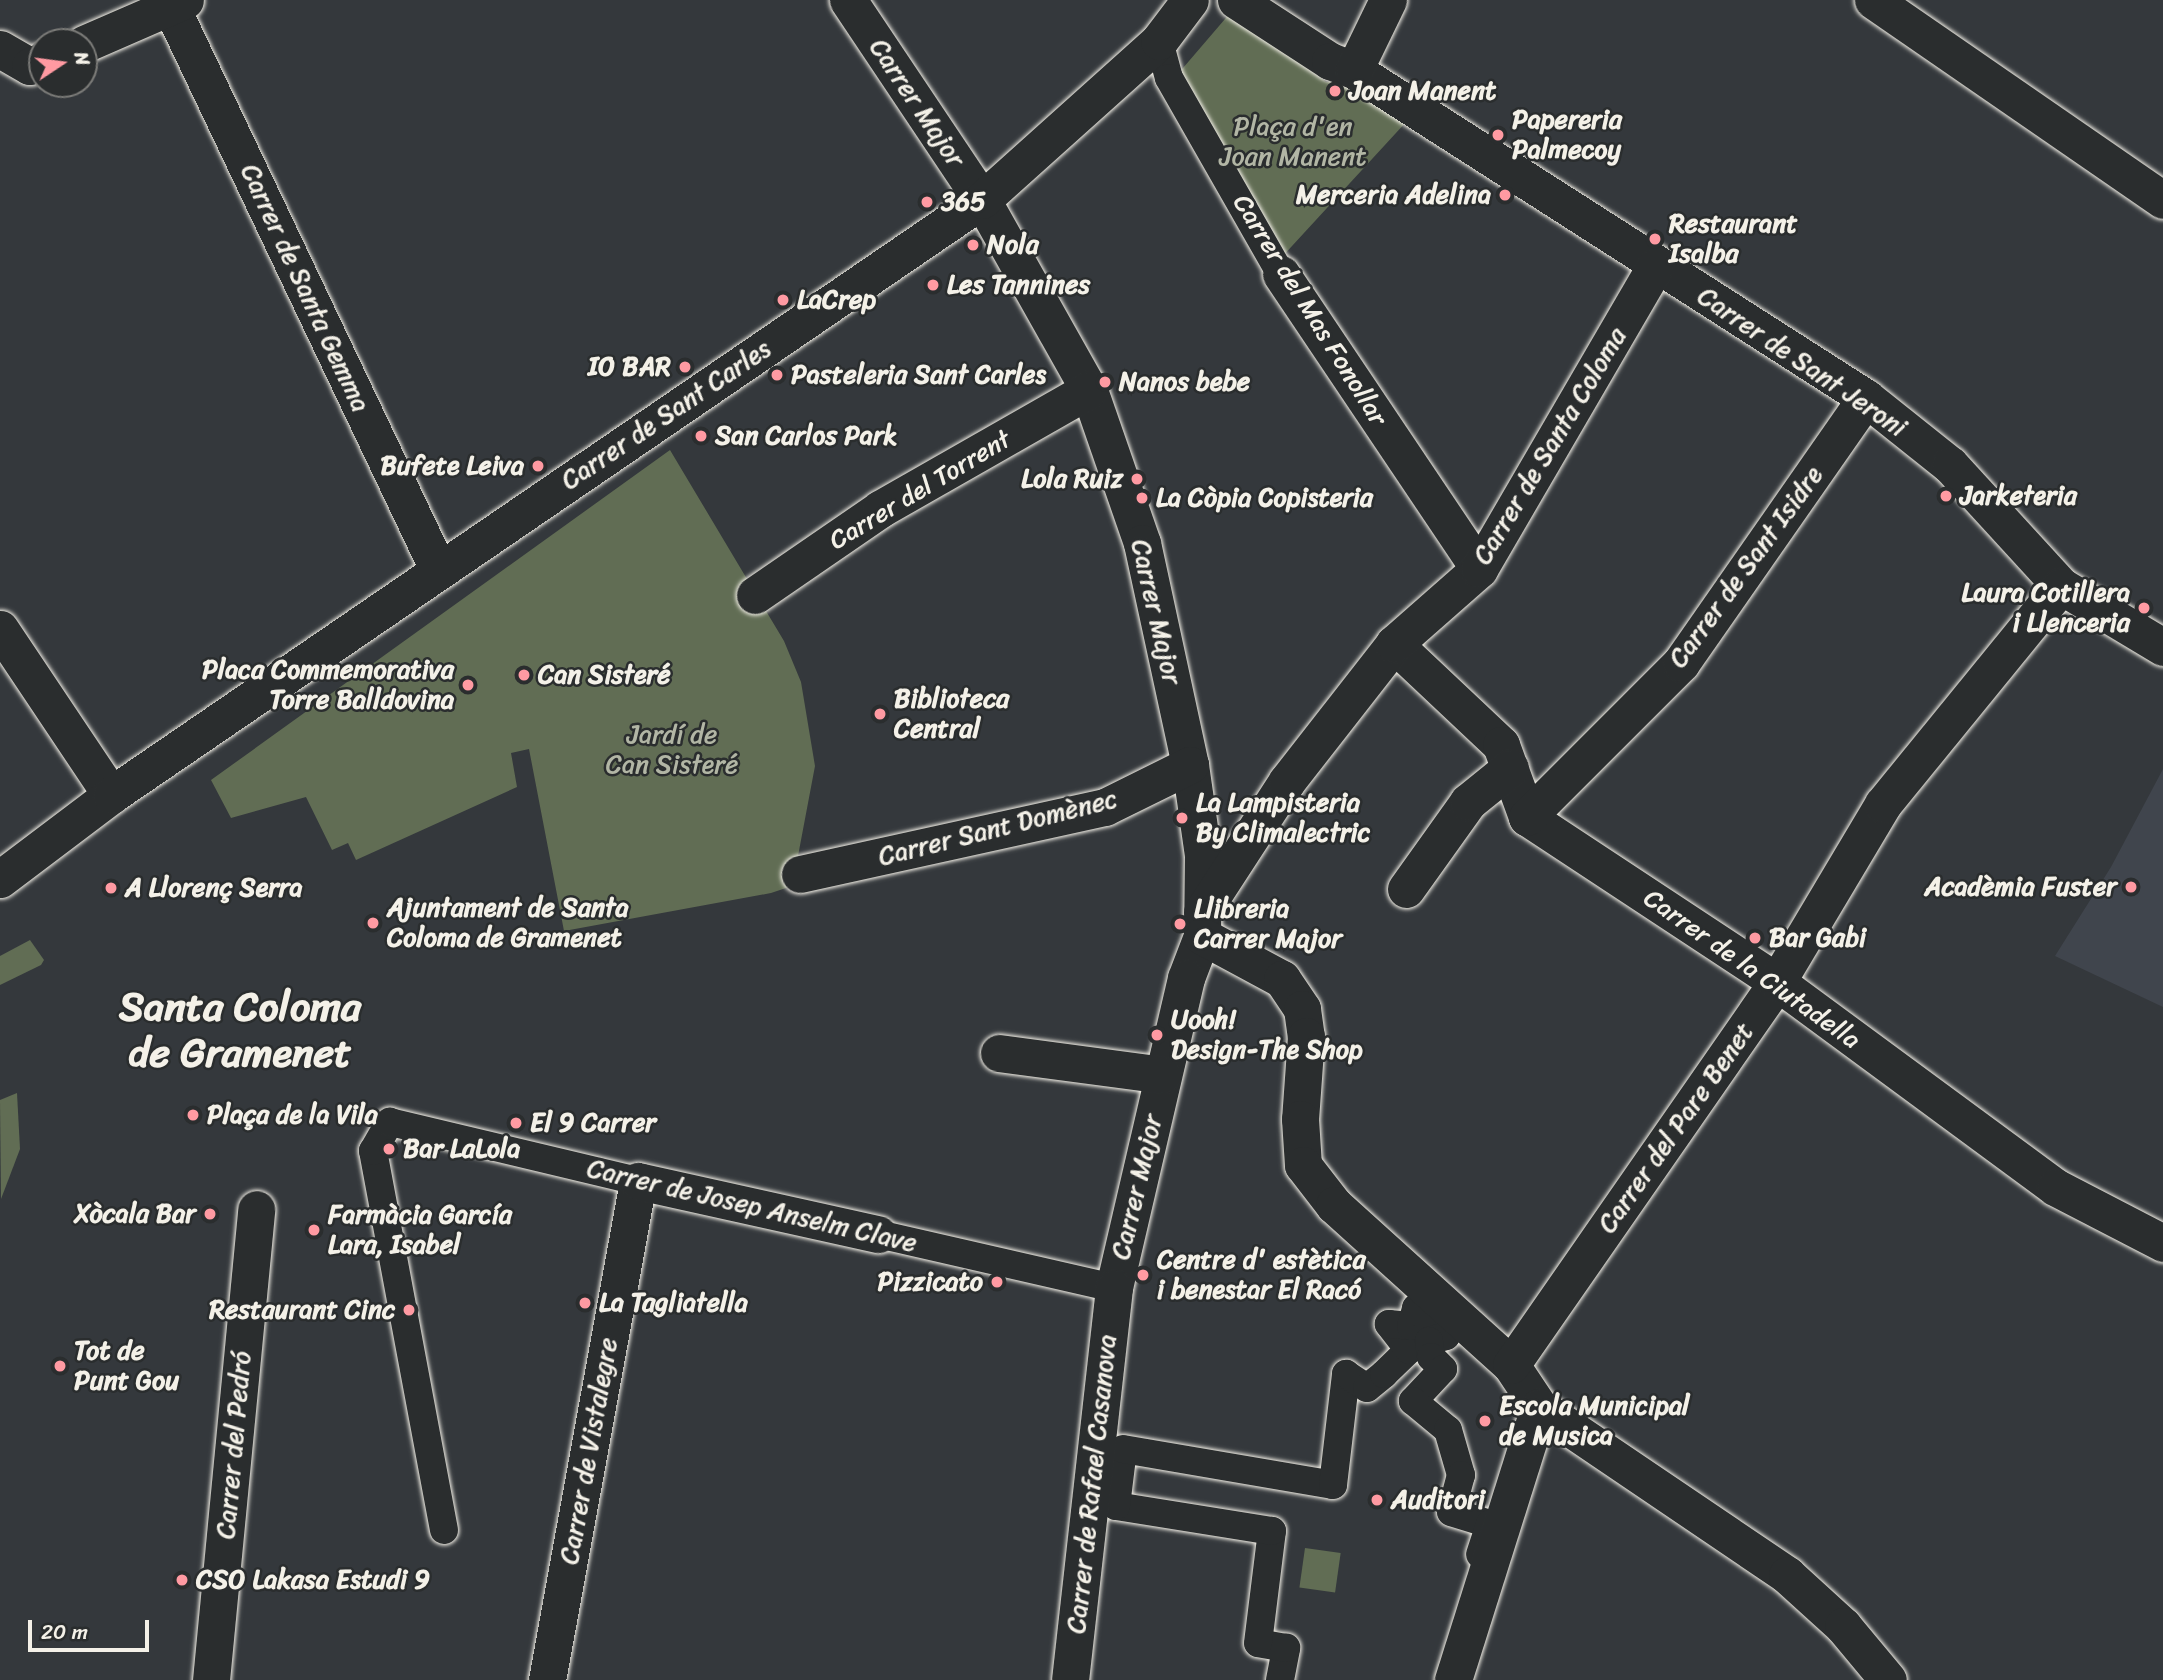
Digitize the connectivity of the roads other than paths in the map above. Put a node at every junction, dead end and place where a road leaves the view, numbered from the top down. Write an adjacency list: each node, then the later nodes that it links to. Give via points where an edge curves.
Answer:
1 (848, 0): 12 (street, Carrer Major)
2 (1190, 0): 8 (street, Carrer de Sant Carles)
3 (1236, 0): 11 (street, Carrer de Sant Jeroni, via 1330,61)
4 (1388, 0): 11 (street)
5 (1873, 0): 13 (street)
6 (178, 3): 7 (street); 18 (street, Carrer de Santa Gemma)
7 (98, 38)
8 (1159, 41): 12 (street, Carrer de Sant Carles); 15 (street, Carrer del Mas Fonollar, via 1169,78)
9 (0, 49): 10 (street)
10 (28, 65)
11 (1354, 70): 14 (street, Carrer de Sant Jeroni)
12 (982, 200): 16 (street, Carrer Major); 18 (street, Carrer de Sant Carles)
13 (2163, 200)
14 (1655, 266): 17 (street, Carrer de Sant Jeroni); 19 (street, Carrer de Santa Coloma)
15 (1281, 274): 19 (street, Carrer del Mas Fonollar)
16 (1088, 390): 21 (street, Carrer del Torrent, via 880,509); 25 (street, Carrer Major, via 1142,543)
17 (1866, 398): 20 (street, Carrer de Sant Jeroni, via 1950,465); 28 (street, Carrer de Sant Isidre, via 1681,663)
18 (439, 569): 27 (street, Carrer de Sant Carles)
19 (1479, 569): 23 (street, Carrer de Santa Coloma)
20 (2061, 586): 24 (street, Carrer de Sant Jeroni); 33 (street, Carrer del Pare Benet, via 1883,804)
21 (755, 595)
22 (0, 629): 27 (street)
23 (1394, 644): 26 (street, via 1501,745); 32 (street, Carrer de Santa Coloma, via 1287,781)
24 (2163, 647)
25 (1190, 765): 29 (street, Carrer Sant Domènec, via 1105,807); 32 (street, Carrer Major, via 1203,855)
26 (1510, 768): 28 (street); 31 (street, via 1468,802)
27 (111, 794): 30 (street)
28 (1527, 817): 33 (street, Carrer de la Ciutadella)
29 (800, 874)
30 (0, 879)
31 (1406, 889)
32 (1202, 924): 35 (street, Carrer Major); 41 (street, via 1282,979 1302,1009 1306,1036 1300,1119 1303,1165 1334,1205)
33 (1777, 982): 39 (street, Carrer de la Ciutadella, via 2055,1187); 41 (street, Carrer del Pare Benet)
34 (999, 1053): 35 (street)
35 (1163, 1074): 40 (street, Carrer Major)
36 (638, 1181): 38 (street, Carrer de Josep Anselm Clave); 43 (street, Carrer de Josep Anselm Clave, via 390,1122 373,1151); 45 (street, Carrer de Vistalegre)
37 (256, 1209): 44 (street, Carrer del Pedró)
38 (878, 1234): 40 (street, Carrer de Josep Anselm Clave)
39 (2163, 1243)
40 (1114, 1288): 46 (street, Carrer de Rafael Casanova)
41 (1511, 1365): 42 (street)
42 (1539, 1407): 49 (street); 50 (street, via 1787,1575 1843,1626)
43 (443, 1530)
44 (211, 1680)
45 (547, 1680)
46 (1070, 1680)
47 (1280, 1680): 48 (street, via 1286,1648 1258,1643 1272,1531 1116,1506 1123,1449 1333,1485 1346,1374 1367,1388 1384,1374 1409,1350 1389,1324 1411,1326 1416,1308 1446,1336 1429,1341 1431,1357 1443,1369 1413,1401 1448,1430 1461,1475 1451,1512 1490,1524)
48 (1441, 1680)
49 (1453, 1680)
50 (1888, 1680)

